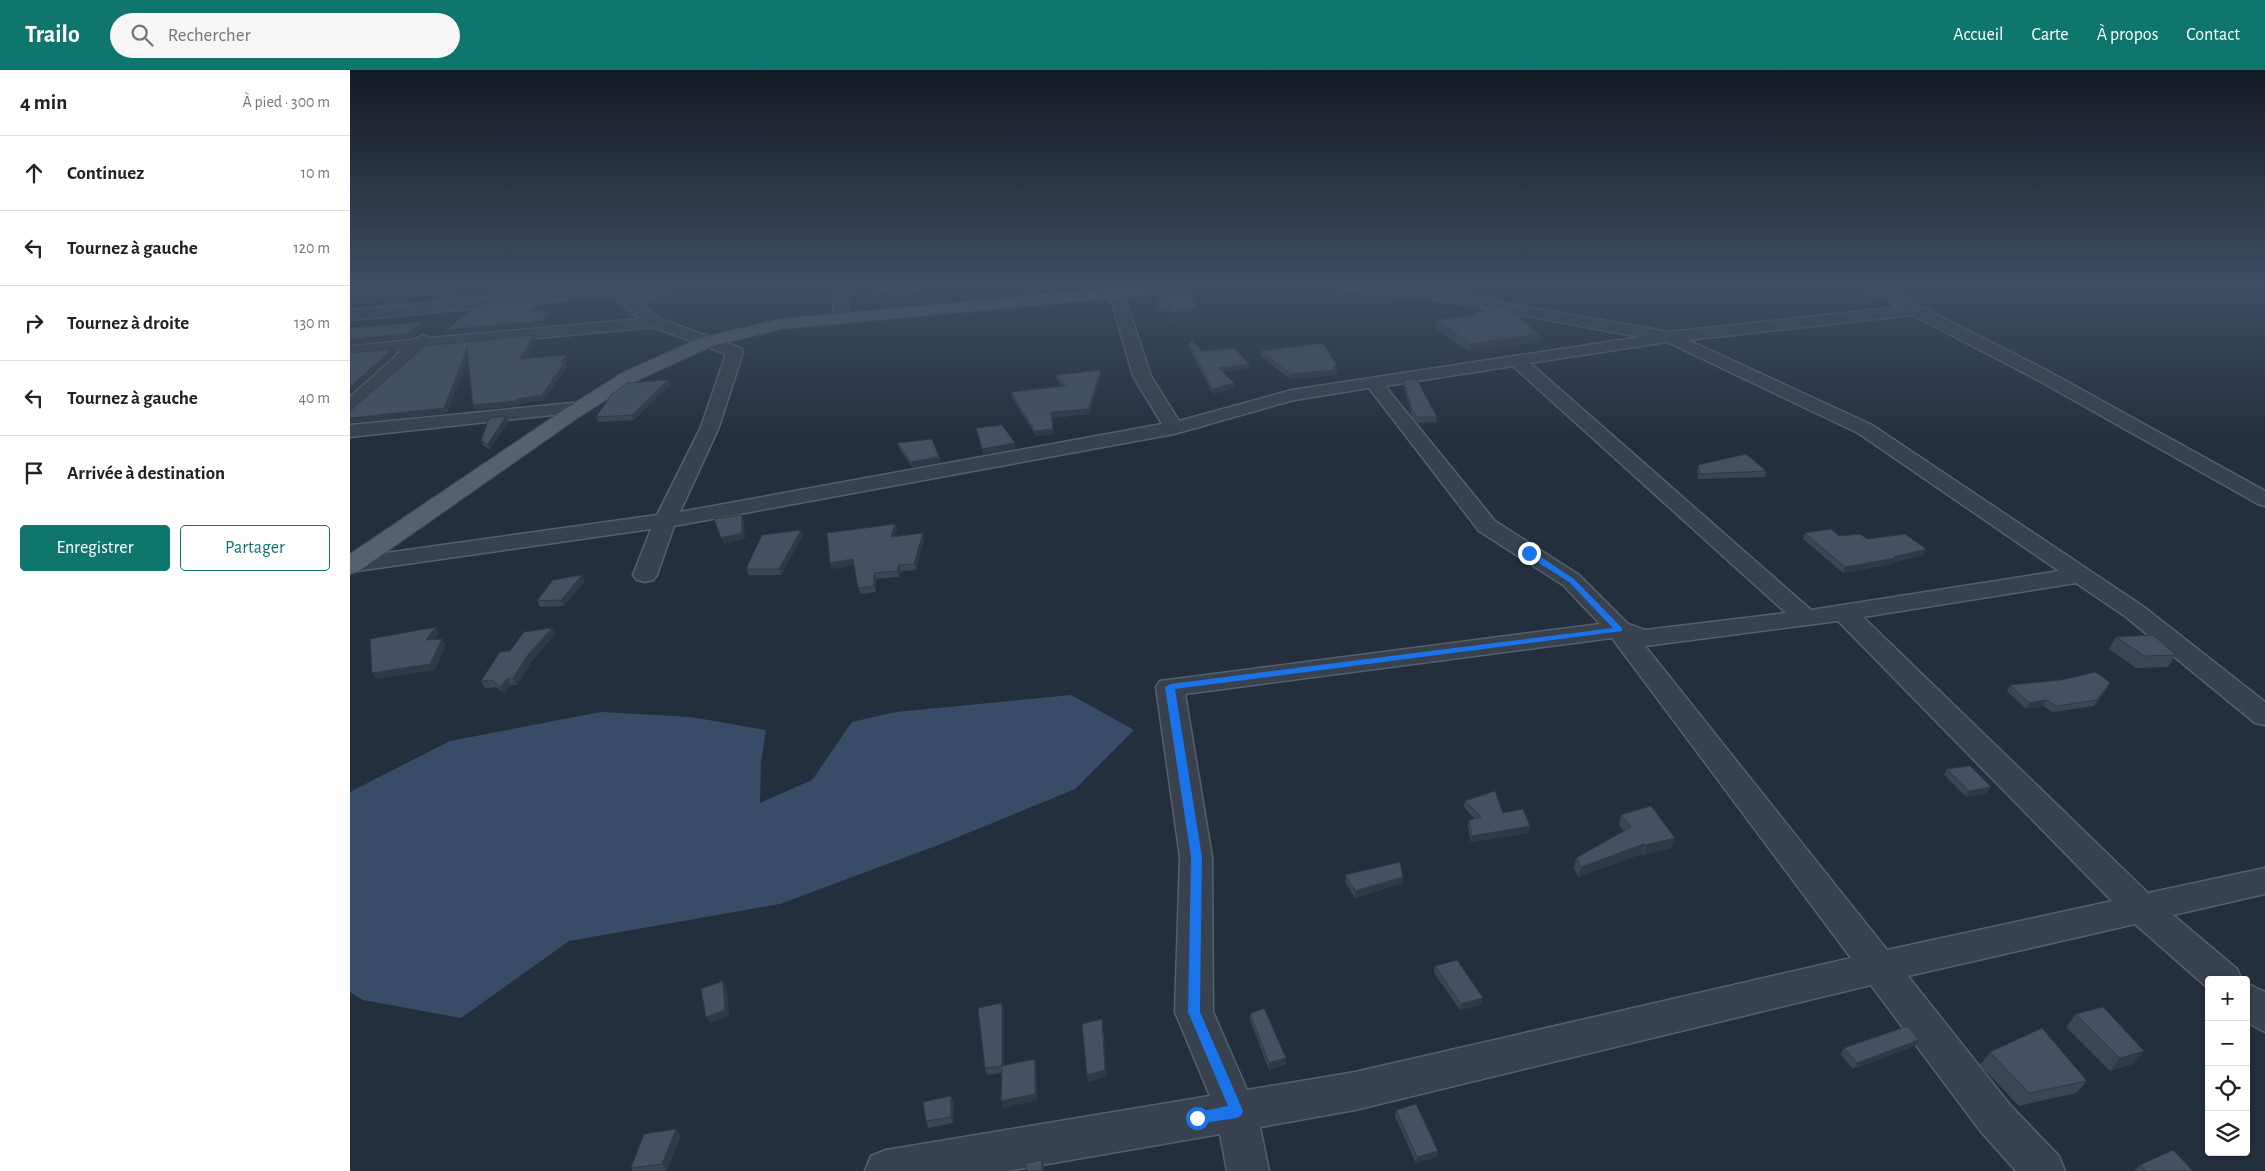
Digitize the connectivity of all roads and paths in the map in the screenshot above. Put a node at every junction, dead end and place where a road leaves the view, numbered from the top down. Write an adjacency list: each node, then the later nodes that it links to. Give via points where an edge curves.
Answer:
1 (426, 337): 10 (street)
2 (490, 337): 10 (street)
3 (694, 337): 9 (street)
4 (725, 337): 9 (main road)
5 (1130, 337): 16 (street, via 1142,376)
6 (1668, 337): 12 (street)
7 (1670, 337): 22 (street, via 1865,429)
8 (1968, 337): 18 (street)
9 (706, 342): 14 (main road, via 629,377); 19 (street, via 735,352 710,427)
10 (419, 344): 11 (street); 15 (street)
11 (350, 350)
12 (1517, 361): 13 (street); 24 (street)
13 (1374, 382): 16 (street, via 1292,395); 25 (street, via 1487,526 1571,580)
14 (582, 406): 17 (street); 20 (main road)
15 (350, 407)
16 (1174, 428): 19 (street)
17 (350, 431)
18 (2265, 500)
19 (665, 520): 20 (street); 21 (street)
20 (350, 565)
21 (645, 575)
22 (2081, 575): 23 (street); 26 (street, via 2135,612)
23 (1844, 613): 24 (street); 28 (street)
24 (1806, 618): 25 (street, via 1643,638)
25 (1619, 629): 29 (street); 33 (street, via 1170,687 1196,857 1194,1012)
26 (2265, 716)
27 (2265, 881): 28 (street)
28 (2141, 908): 29 (street); 30 (street)
29 (1879, 967): 33 (street, via 1355,1091); 36 (street, via 1996,1119)
30 (2219, 976)
31 (2250, 1002): 32 (street)
32 (2265, 1015)
33 (1236, 1111): 34 (street); 35 (street)
34 (886, 1171)
35 (1248, 1171)
36 (2044, 1171)

